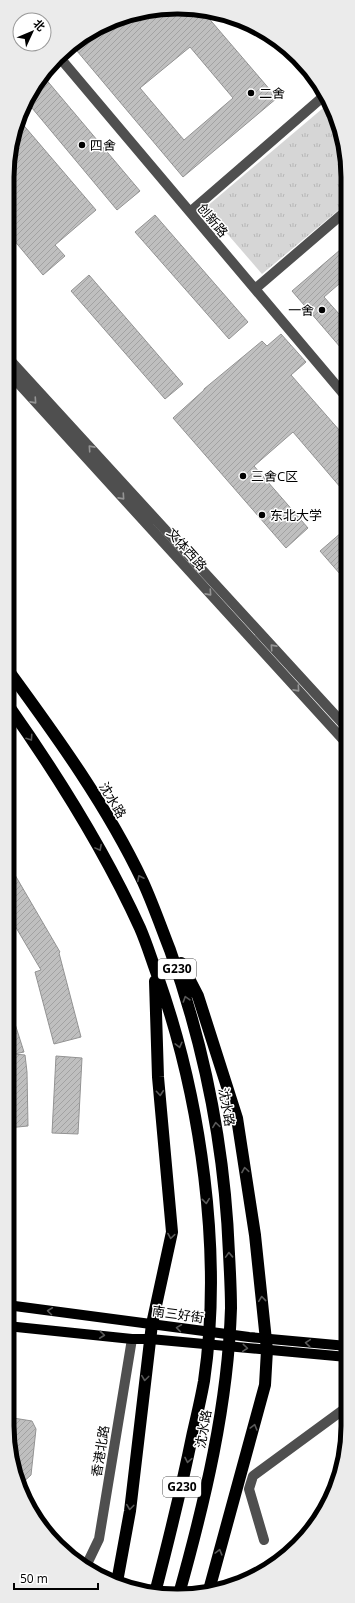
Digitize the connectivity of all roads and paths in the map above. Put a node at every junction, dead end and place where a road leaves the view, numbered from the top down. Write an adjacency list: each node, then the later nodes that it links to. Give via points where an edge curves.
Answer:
1 (63, 61): 3 (street, 创新路)
2 (321, 99): 3 (street)
3 (190, 212): 5 (street, 创新路)
4 (341, 215): 5 (street)
5 (255, 289): 8 (street, 创新路)
6 (14, 365): 11 (street, 文体西路, one-way to 6)
7 (14, 379): 12 (street, 文体西路, one-way to 12)
8 (341, 391)
9 (14, 678): 13 (highway, 沈水路 / G230, one-way to 9, via 143,882 105,812)
10 (14, 714): 14 (highway, 沈水路 / G230, one-way to 14, via 94,838 129,905)
11 (341, 723)
12 (341, 738)
13 (158, 919): 20 (highway, one-way to 13, via 255,1235 237,1118 198,996); 29 (highway, 沈水路 / G230, one-way to 13, via 206,1492 225,1383 231,1308 228,1216 214,1112 204,1061 180,978)
14 (155, 970): 16 (highway, one-way to 16, via 158,1077 172,1232); 28 (highway, 沈水路 / G230, one-way to 28, via 171,1015 191,1094 207,1215 210,1307 204,1381 182,1489)
15 (14, 1306): 16 (main road, 南三好街, one-way to 15)
16 (152, 1324): 19 (highway); 20 (main road, 南三好街, one-way to 16)
17 (14, 1327): 18 (main road, one-way to 18)
18 (132, 1339): 19 (main road); 25 (street, 香港北路, via 99,1539)
19 (150, 1339): 20 (main road, one-way to 20); 26 (highway, one-way to 26, via 130,1511)
20 (267, 1345): 21 (main road, 南三好街, one-way to 20); 22 (main road); 27 (highway, one-way to 20, via 265,1385)
21 (341, 1346)
22 (341, 1356)
23 (341, 1411): 24 (street, via 253,1476 249,1489)
24 (264, 1540)
25 (88, 1562)
26 (118, 1578)
27 (210, 1586)
28 (157, 1588)
29 (180, 1589)

